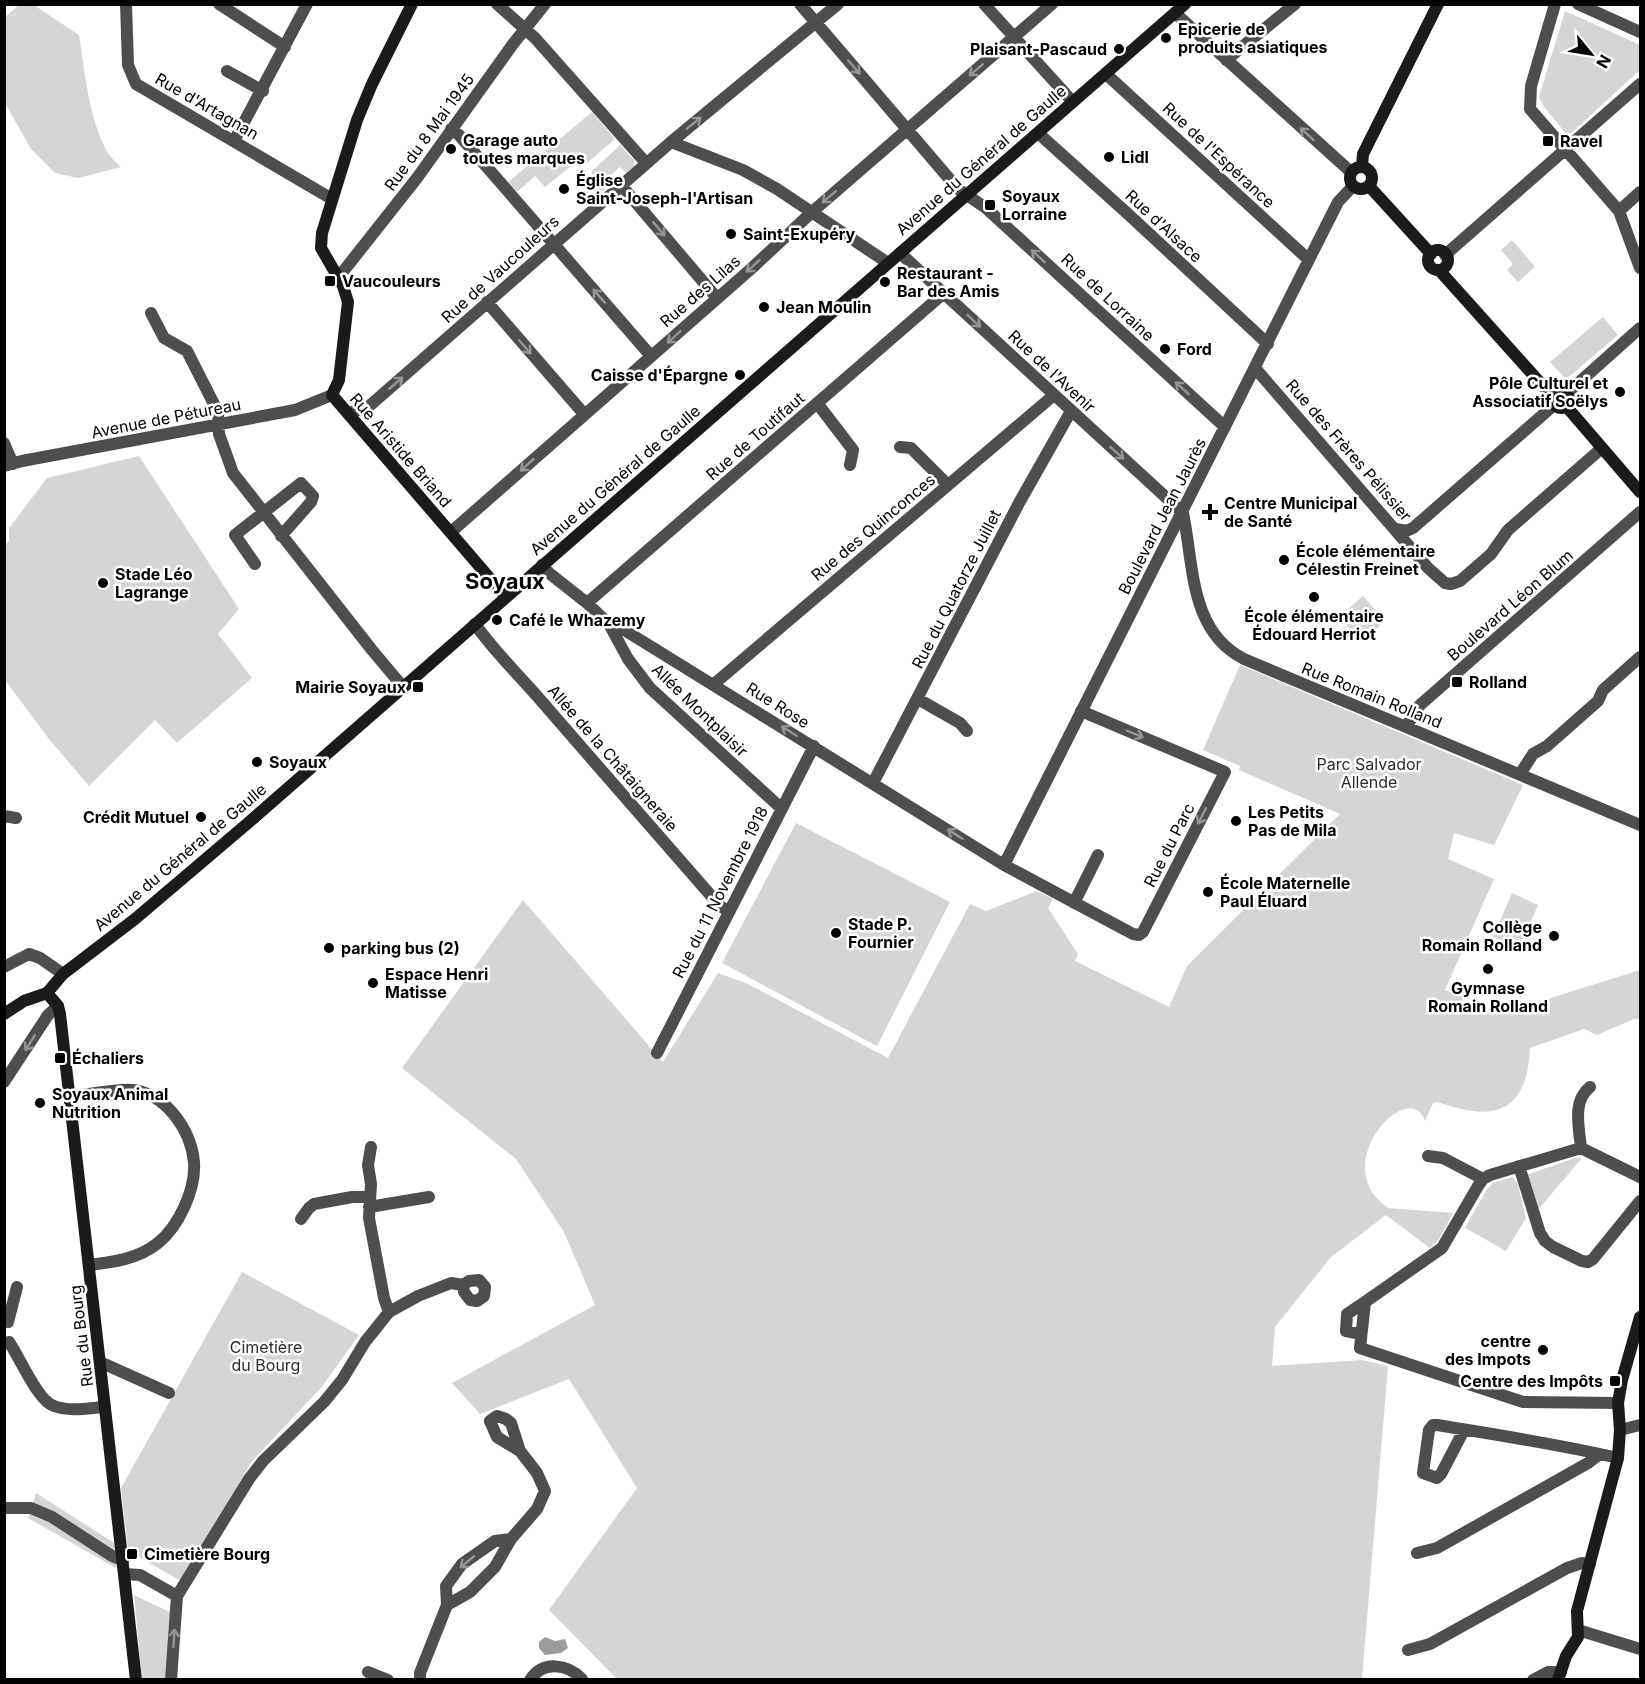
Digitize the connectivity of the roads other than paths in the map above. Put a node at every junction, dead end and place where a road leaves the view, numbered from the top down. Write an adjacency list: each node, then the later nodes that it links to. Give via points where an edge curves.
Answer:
1 (126, 4): 30 (street, Rue d'Artagnan, via 128,65 136,84)
2 (219, 4): 20 (street)
3 (307, 4): 20 (street)
4 (412, 4): 40 (street, Rue Aristide Briand, via 357,120)
5 (497, 4): 17 (street)
6 (545, 4): 17 (street, Rue du 8 Mai 1945)
7 (800, 4): 16 (street, Rue de Lorraine)
8 (838, 4): 16 (street, Rue de Vaucouleurs)
9 (984, 4): 19 (street)
10 (1052, 4): 19 (street, Rue des Lilas)
11 (1295, 4): 21 (street)
12 (1438, 4): 34 (street)
13 (1555, 4): 32 (street, via 1529,103 1534,115)
14 (1578, 4): 18 (street)
15 (1180, 9): 21 (street); 23 (street, Avenue du Général de Gaulle)
16 (816, 23): 28 (street, Rue de Lorraine, one-way to 28); 31 (street, Rue de Vaucouleurs, one-way to 16)
17 (526, 29): 27 (street, Rue du 8 Mai 1945); 33 (street)
18 (1641, 33)
19 (1014, 39): 26 (street); 28 (street, Rue des Lilas, one-way to 28)
20 (285, 47): 25 (street)
21 (1226, 60): 34 (street, one-way to 21)
22 (227, 71): 25 (street)
23 (1106, 74): 26 (street, Avenue du Général de Gaulle); 45 (street, Rue de l'Espérance)
24 (1641, 84): 32 (street)
25 (263, 91): 30 (street)
26 (1073, 102): 29 (street, Avenue du Général de Gaulle)
27 (451, 129): 43 (street); 49 (street, Rue du 8 Mai 1945)
28 (908, 129): 39 (street, Rue de Lorraine, via 958,189); 42 (street, Rue des Lilas, one-way to 42)
29 (1038, 133): 39 (street, Avenue du Général de Gaulle); 55 (street, Rue d'Alsace)
30 (234, 141): 40 (street, Rue d'Artagnan)
31 (671, 142): 33 (street, Rue de Vaucouleurs); 42 (street, via 743,170)
32 (1565, 151): 41 (street); 47 (street)
33 (646, 163): 35 (street, Rue de Vaucouleurs)
34 (1357, 169): 36 (street, via 1350,179); 37 (street, via 1369,169)
35 (621, 185): 43 (street, Rue de Vaucouleurs); 51 (street, one-way to 51)
36 (1353, 186): 37 (street); 45 (street, Boulevard Jean Jaurès, via 1338,202)
37 (1369, 186): 47 (street, via 1431,254 1430,266 1434,269)
38 (1641, 192): 41 (street)
39 (967, 194): 44 (street, Avenue du Général de Gaulle); 66 (street, Rue de Lorraine, one-way to 39)
40 (332, 199): 49 (street, Rue Aristide Briand, via 321,248)
41 (1618, 211): 48 (street)
42 (812, 212): 46 (street); 51 (street, Rue des Lilas, one-way to 51)
43 (555, 243): 52 (street, Rue de Vaucouleurs); 56 (street, one-way to 43)
44 (900, 253): 46 (street, Avenue du Général de Gaulle); 50 (street, Rue de l'Avenir)
45 (1309, 260): 55 (street, Boulevard Jean Jaurès)
46 (888, 263): 81 (street, Avenue du Général de Gaulle)
47 (1444, 263): 60 (street)
48 (1641, 268)
49 (338, 278): 58 (street, Rue Aristide Briand, via 348,302 339,380)
50 (944, 293): 59 (street, Rue de l'Avenir, one-way to 59); 61 (street, Rue de Toutifaut)
51 (717, 298): 56 (street, Rue des Lilas, one-way to 56)
52 (487, 302): 63 (street, Rue de Vaucouleurs, one-way to 52, via 367,408); 64 (street, one-way to 64)
53 (151, 313): 65 (street, via 164,338 187,351 218,412)
54 (1641, 328): 60 (street)
55 (1268, 344): 57 (street, Boulevard Jean Jaurès)
56 (651, 356): 64 (street, Rue des Lilas)
57 (1255, 368): 66 (street, Boulevard Jean Jaurès); 77 (street, Rue des Frères Pélissier)
58 (332, 395): 63 (street, Rue Aristide Briand); 65 (street, Avenue de Pétureau, via 295,410)
59 (1054, 395): 62 (street, Rue de l'Avenir); 72 (street, Rue des Quinconces)
60 (1559, 398): 69 (street); 77 (street, via 1413,528)
61 (817, 403): 71 (street, via 853,450); 83 (street, Rue de Toutifaut)
62 (1071, 411): 76 (street, Rue de l'Avenir, one-way to 76); 89 (street, Rue du Quatorze Juillet)
63 (348, 413): 78 (street, Rue Aristide Briand)
64 (584, 414): 78 (street, Rue des Lilas, one-way to 78)
65 (219, 425): 70 (street, Avenue de Pétureau); 75 (street, via 233,473)
66 (1225, 427): 76 (street, Boulevard Jean Jaurès)
67 (4, 443): 70 (street)
68 (900, 447): 72 (street, via 911,448)
69 (1602, 448): 73 (street); 77 (street, Rue des Frères Pélissier, via 1508,530 1491,554 1456,583 1440,580)
70 (9, 465)
71 (850, 465)
72 (948, 485): 87 (street, Rue des Quinconces)
73 (1641, 492)
74 (1641, 512): 91 (street, Boulevard Léon Blum, via 1420,705)
75 (262, 513): 79 (street); 79 (street, via 301,483 313,496); 80 (street, via 235,535)
76 (1183, 513): 90 (street, Boulevard Jean Jaurès); 91 (street, Rue Romain Rolland, via 1197,600 1205,622 1226,648)
77 (1396, 529)
78 (451, 532): 82 (street, Rue Aristide Briand)
79 (281, 536): 88 (street)
80 (255, 564)
81 (542, 565): 82 (street, Avenue du Général de Gaulle); 83 (street, Rue Rose)
82 (506, 597): 84 (street, Avenue du Général de Gaulle)
83 (587, 603): 85 (street, Rue Rose)
84 (475, 624): 88 (street, Avenue du Général de Gaulle); 101 (street, Allée de la Châtaigneraie)
85 (609, 624): 87 (street, Rue Rose); 96 (street, Allée Montplaisir, via 650,688)
86 (1641, 657): 94 (street, via 1603,690 1598,701 1533,754)
87 (714, 684): 93 (street, Rue Rose, one-way to 87)
88 (404, 686): 103 (street, Avenue du Général de Gaulle, via 135,919)
89 (918, 699): 92 (street); 95 (street, Rue du Quatorze Juillet)
90 (1082, 711): 99 (street, Boulevard Jean Jaurès); 100 (street, Rue du Parc, one-way to 100, via 1225,772 1143,932 1133,933)
91 (1406, 727): 94 (street, Rue Romain Rolland)
92 (967, 731)
93 (814, 746): 95 (street, Rue Rose); 96 (street, Rue du 11 Novembre 1918)
94 (1520, 774): 97 (street, Rue Romain Rolland)
95 (873, 783): 99 (street, Rue Rose, one-way to 95)
96 (782, 809): 101 (street, Rue du 11 Novembre 1918)
97 (1641, 825)
98 (1098, 855): 100 (street)
99 (1004, 865): 100 (street, Rue du Parc)
100 (1074, 903)
101 (728, 911): 107 (street, Rue du 11 Novembre 1918)
102 (4, 968): 103 (street, via 29,954)
103 (63, 974): 104 (street, Avenue du Général de Gaulle)
104 (47, 993): 105 (street); 106 (street, Avenue du Général de Gaulle)
105 (58, 1006): 108 (street, one-way to 108); 110 (street, Rue du Bourg)
106 (4, 1014)
107 (657, 1053)
108 (4, 1082)
109 (1590, 1086): 112 (street, via 1578,1104)
110 (69, 1097): 121 (street, Rue du Bourg); 121 (street, via 133,1090 155,1097 171,1110 182,1127 194,1163 191,1189 182,1210 158,1243 138,1256)
111 (371, 1147): 119 (street)
112 (1581, 1148): 114 (street); 115 (street)
113 (1428, 1156): 116 (street, via 1443,1158)
114 (1519, 1166): 116 (street); 118 (street, via 1545,1241 1582,1262 1593,1259)
115 (1641, 1177)
116 (1483, 1179): 130 (street, via 1442,1248 1365,1302 1360,1347 1523,1402)
117 (429, 1197): 119 (street)
118 (1641, 1201)
119 (369, 1202): 120 (street, via 352,1197 314,1204); 124 (street)
120 (301, 1219)
121 (89, 1265): 128 (street, Rue du Bourg)
122 (463, 1285): 124 (street, via 451,1282)
123 (17, 1287): 126 (street)
124 (389, 1312): 144 (street, via 342,1380 256,1470)
125 (1641, 1317): 130 (street)
126 (6, 1321): 127 (street, via 15,1333)
127 (7, 1343): 131 (street, via 48,1404 70,1409)
128 (100, 1362): 129 (street); 131 (street, Rue du Bourg)
129 (169, 1393)
130 (1618, 1403): 134 (street)
131 (105, 1407): 141 (street, Rue du Bourg)
132 (1641, 1425): 134 (street)
133 (1464, 1430): 133 (street, via 1437,1425 1431,1428 1423,1473 1437,1478); 136 (street)
134 (1620, 1430): 137 (street)
135 (520, 1451): 139 (street, via 545,1491 537,1509)
136 (1600, 1454): 137 (street); 140 (street, via 1437,1548)
137 (1618, 1458): 142 (street)
138 (4, 1508): 141 (street, via 31,1508 52,1517)
139 (511, 1539): 145 (street, via 479,1584); 145 (street, one-way to 145, via 495,1541 462,1564 446,1586)
140 (1417, 1553)
141 (123, 1560): 143 (street, Rue du Bourg)
142 (1590, 1564): 146 (street, via 1577,1611); 148 (street, via 1567,1568 1430,1644)
143 (124, 1574): 144 (street, via 140,1575); 153 (street, Rue du Bourg)
144 (177, 1596): 154 (street, one-way to 144)
145 (447, 1605): 151 (street)
146 (1578, 1630): 147 (street); 150 (street)
147 (1641, 1649)
148 (1408, 1650)
149 (368, 1672): 155 (street)
150 (1559, 1676): 157 (street, via 1548,1672)
151 (416, 1678)
152 (582, 1679): 156 (street, via 562,1666 546,1667)
153 (136, 1680)
154 (171, 1680)
155 (388, 1680)
156 (530, 1680)
157 (1533, 1680)

